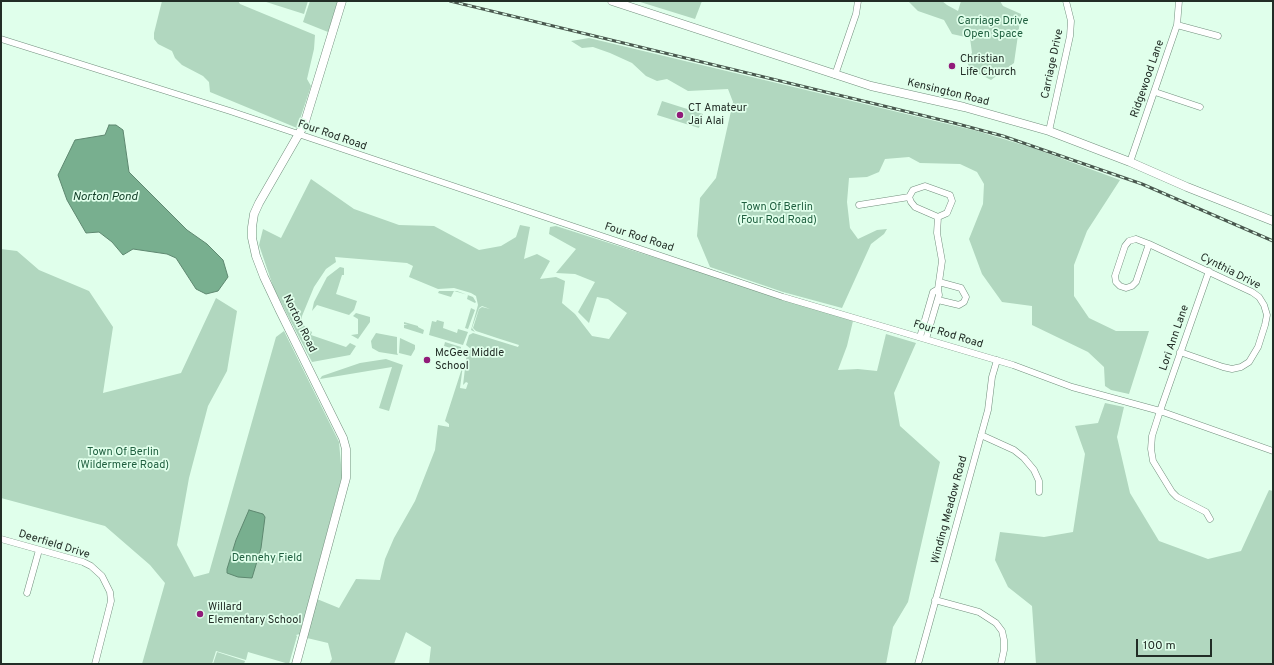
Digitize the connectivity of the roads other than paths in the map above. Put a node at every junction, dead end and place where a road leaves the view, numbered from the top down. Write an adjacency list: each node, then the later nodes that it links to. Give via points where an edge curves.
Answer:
1 (342, 1): 13 (main road, Norton Road)
2 (612, 1): 9 (main road, Kensington Road)
3 (858, 1): 9 (street)
4 (1066, 1): 12 (street, Carriage Drive, via 1071,21 1070,36)
5 (1179, 1): 6 (street, Ridgewood Lane)
6 (1177, 25): 7 (street); 10 (street, Ridgewood Lane)
7 (1218, 36)
8 (1, 39): 13 (street, Four Rod Road)
9 (836, 75): 12 (main road, Kensington Road)
10 (1155, 92): 11 (street); 14 (street, Ridgewood Lane)
11 (1200, 107)
12 (1049, 131): 14 (main road, Kensington Road)
13 (299, 135): 24 (street, Four Rod Road, via 783,297); 37 (main road, Norton Road, via 259,202 254,214 252,238 256,256 280,311 343,438 346,449 346,478)
14 (1130, 162): 18 (main road, Kensington Road)
15 (909, 197): 16 (street); 17 (street, via 915,207); 17 (street, via 913,190 925,186 950,195 951,207 947,213)
16 (859, 205)
17 (938, 217): 21 (street, via 942,261)
18 (1273, 221)
19 (1149, 244): 19 (street, Cynthia Drive, via 1136,239 1129,241 1125,246 1115,276 1120,286 1126,288 1136,282); 20 (street, Cynthia Drive)
20 (1209, 271): 25 (street, Lori Ann Lane); 25 (street, Cynthia Drive, via 1259,297 1266,315 1258,347 1250,362 1232,369)
21 (939, 282): 22 (street); 23 (street, via 961,288 966,297 959,305)
22 (938, 289): 23 (street); 24 (street, via 933,292)
23 (938, 300): 24 (street)
24 (923, 338): 26 (street, Four Rod Road)
25 (1180, 352): 27 (street, Lori Ann Lane)
26 (997, 360): 27 (street, Four Rod Road, via 1072,387); 28 (street, Winding Meadow Road)
27 (1160, 411): 29 (street, Four Rod Road); 31 (street, Lori Ann Lane, via 1152,436 1153,461 1172,492 1206,512)
28 (981, 435): 30 (street, via 1014,450 1024,458 1039,481); 35 (street, Winding Meadow Road)
29 (1273, 451)
30 (1039, 492)
31 (1210, 519)
32 (1, 539): 33 (street, Deerfield Drive)
33 (40, 550): 34 (street); 36 (street, Deerfield Drive, via 91,566 98,570 107,584 110,592 110,610)
34 (27, 593)
35 (936, 600): 38 (street, Winding Meadow Road); 39 (street, via 979,612 996,623 1002,631 1004,640)
36 (95, 664)
37 (296, 664)
38 (918, 664)
39 (1001, 664)

